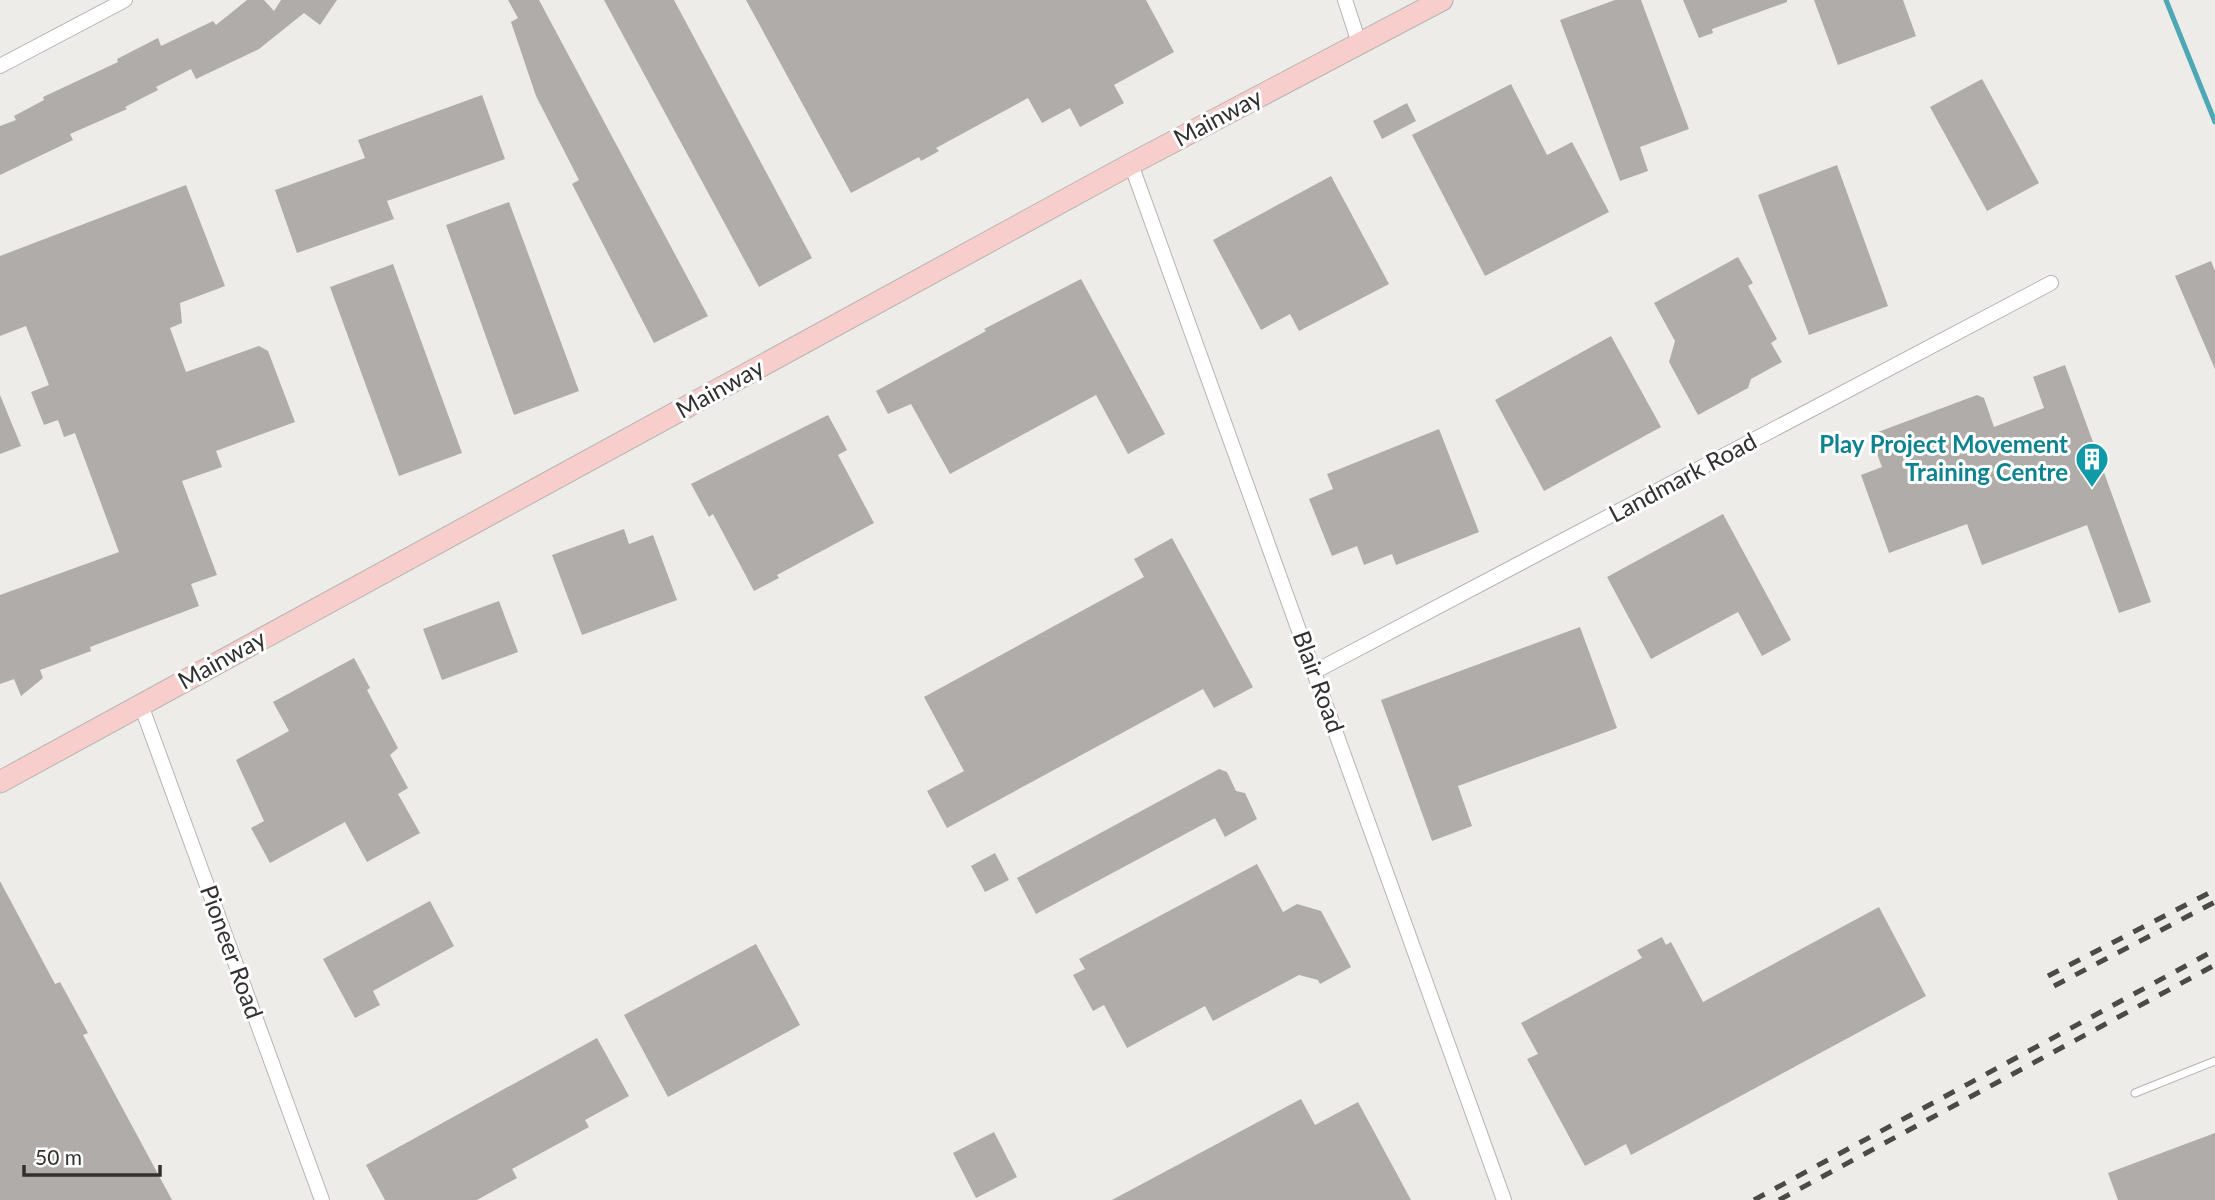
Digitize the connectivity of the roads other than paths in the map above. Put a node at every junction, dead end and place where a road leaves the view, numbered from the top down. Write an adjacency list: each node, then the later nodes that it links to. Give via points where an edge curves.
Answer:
1 (125, 0): 5 (street)
2 (1345, 0): 4 (street)
3 (1442, 0): 4 (street, Mainway)
4 (1359, 43): 6 (street, Mainway)
5 (0, 66)
6 (1131, 164): 8 (street, Blair Road); 9 (street, Mainway)
7 (2051, 283): 8 (street, Landmark Road)
8 (1314, 672): 14 (street, Blair Road)
9 (141, 705): 10 (street, Mainway); 13 (street, Pioneer Road)
10 (0, 782)
11 (2215, 1061): 12 (lane)
12 (2135, 1093)
13 (322, 1200)
14 (1504, 1200)

